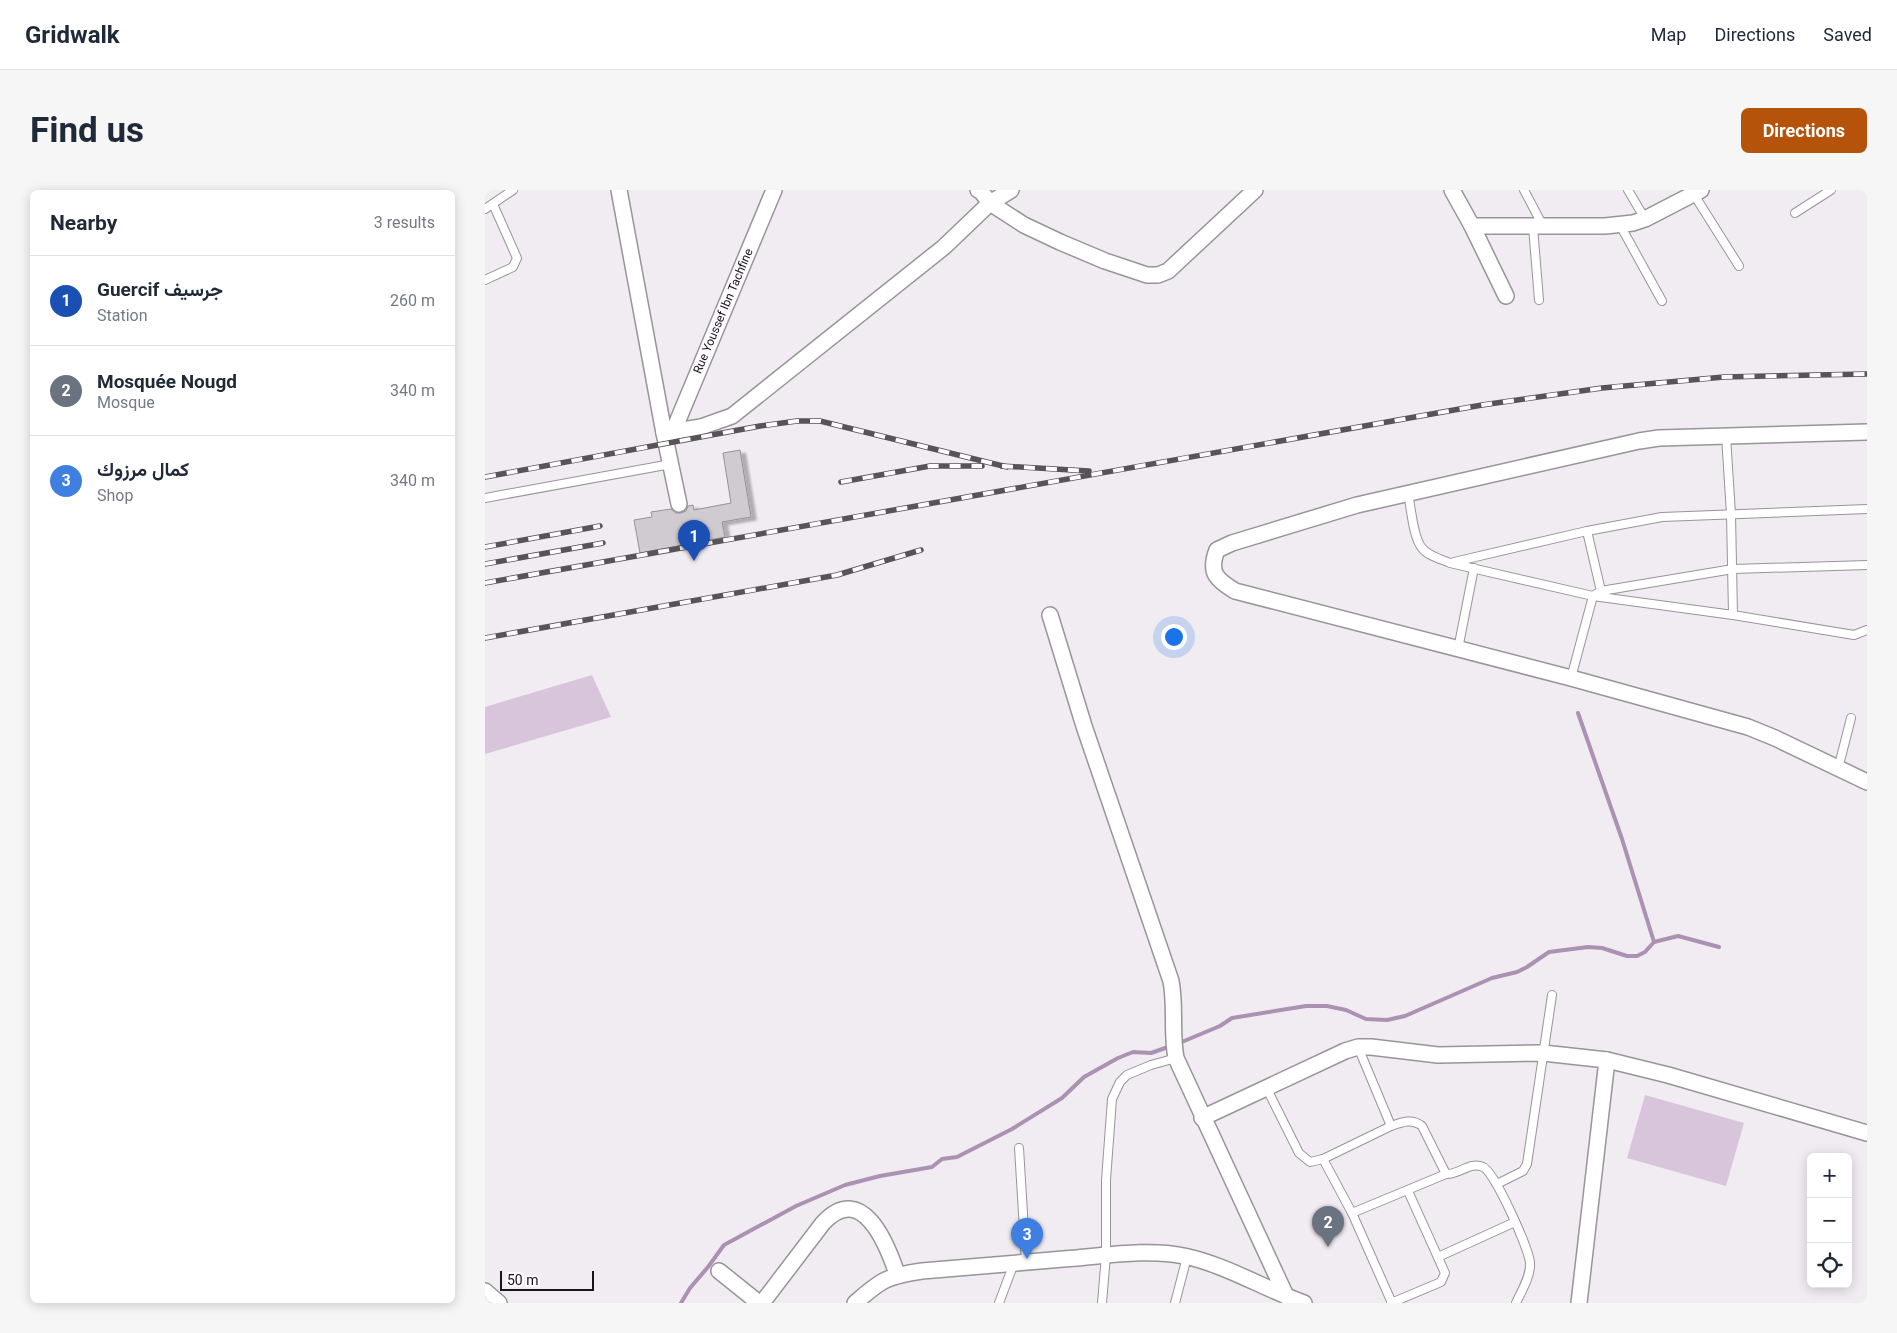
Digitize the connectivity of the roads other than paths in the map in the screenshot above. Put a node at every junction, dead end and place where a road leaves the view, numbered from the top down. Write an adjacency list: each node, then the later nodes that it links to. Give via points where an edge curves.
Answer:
1 (513, 190): 13 (lane)
2 (619, 190): 26 (street)
3 (774, 190): 26 (street, Rue Youssef Ibn Tachfine)
4 (980, 190): 12 (street)
5 (1011, 190): 12 (street)
6 (1255, 190): 12 (street, via 1167,271 1158,275 1147,275 1060,242)
7 (1452, 190): 18 (street)
8 (1524, 190): 19 (lane)
9 (1628, 190): 16 (lane)
10 (1831, 190): 15 (lane)
11 (1696, 191): 16 (street); 20 (lane)
12 (989, 203): 26 (street, via 945,247 732,416)
13 (493, 204): 14 (lane); 21 (lane, via 517,258 513,266)
14 (485, 209)
15 (1795, 213)
16 (1645, 219): 17 (street)
17 (1620, 225): 19 (street); 24 (lane)
18 (1472, 226): 19 (street); 22 (street)
19 (1538, 226): 23 (lane)
20 (1739, 266)
21 (485, 280)
22 (1506, 296)
23 (1539, 300)
24 (1662, 301)
25 (1867, 432): 27 (street)
26 (669, 433): 28 (street)
27 (1726, 436): 29 (street, via 1639,441); 33 (lane)
28 (671, 464): 30 (lane); 31 (street)
29 (1408, 493): 35 (lane, via 1422,548 1430,555); 44 (street, via 1232,543 1217,550 1213,570 1219,582 1235,591)
30 (485, 498)
31 (679, 504)
32 (1867, 509): 33 (lane)
33 (1731, 514): 34 (lane, via 1662,517); 38 (lane)
34 (1587, 531): 35 (lane); 39 (lane)
35 (1451, 563): 37 (lane)
36 (1867, 565): 38 (lane)
37 (1474, 568): 40 (lane); 44 (lane)
38 (1733, 570): 39 (lane); 42 (lane)
39 (1601, 591): 40 (lane)
40 (1593, 596): 42 (lane); 45 (lane)
41 (1050, 615): 52 (street, via 1087,735 1171,981)
42 (1733, 615): 43 (lane, via 1854,635)
43 (1867, 630)
44 (1458, 649): 45 (street)
45 (1571, 678): 47 (street, via 1748,727)
46 (1851, 718): 47 (lane)
47 (1838, 769): 48 (street)
48 (1867, 782)
49 (1552, 995): 51 (lane)
50 (1358, 1047): 51 (street, via 1438,1055); 54 (street, via 1345,1050); 56 (lane)
51 (1543, 1053): 53 (street); 61 (lane, via 1525,1169)
52 (1175, 1058): 55 (street); 65 (lane, via 1127,1075 1112,1099 1106,1180)
53 (1607, 1060): 57 (street); 82 (street)
54 (1267, 1089): 55 (street); 59 (lane, via 1299,1152 1310,1162)
55 (1202, 1118): 72 (street)
56 (1391, 1126): 59 (lane); 60 (lane, via 1410,1121 1422,1126)
57 (1867, 1133)
58 (1019, 1148): 68 (lane)
59 (1323, 1159): 63 (lane)
60 (1446, 1174): 61 (lane, via 1481,1166); 62 (lane)
61 (1497, 1184): 64 (lane)
62 (1408, 1191): 63 (lane); 67 (lane)
63 (1352, 1213): 80 (lane)
64 (1515, 1222): 67 (lane); 81 (lane, via 1530,1263)
65 (1106, 1256): 66 (street); 68 (street); 77 (lane)
66 (1187, 1256): 72 (street); 78 (lane)
67 (1438, 1257): 80 (lane, via 1445,1274 1441,1282)
68 (1020, 1263): 70 (street); 76 (lane)
69 (719, 1271): 74 (street)
70 (897, 1274): 74 (street, via 877,1227 853,1209 839,1210 823,1223); 75 (street, via 875,1286)
71 (485, 1292): 73 (street)
72 (1286, 1296): 79 (street)
73 (499, 1303)
74 (761, 1303)
75 (855, 1303)
76 (999, 1303)
77 (1102, 1303)
78 (1175, 1303)
79 (1303, 1303)
80 (1391, 1303)
81 (1516, 1303)
82 (1579, 1303)

